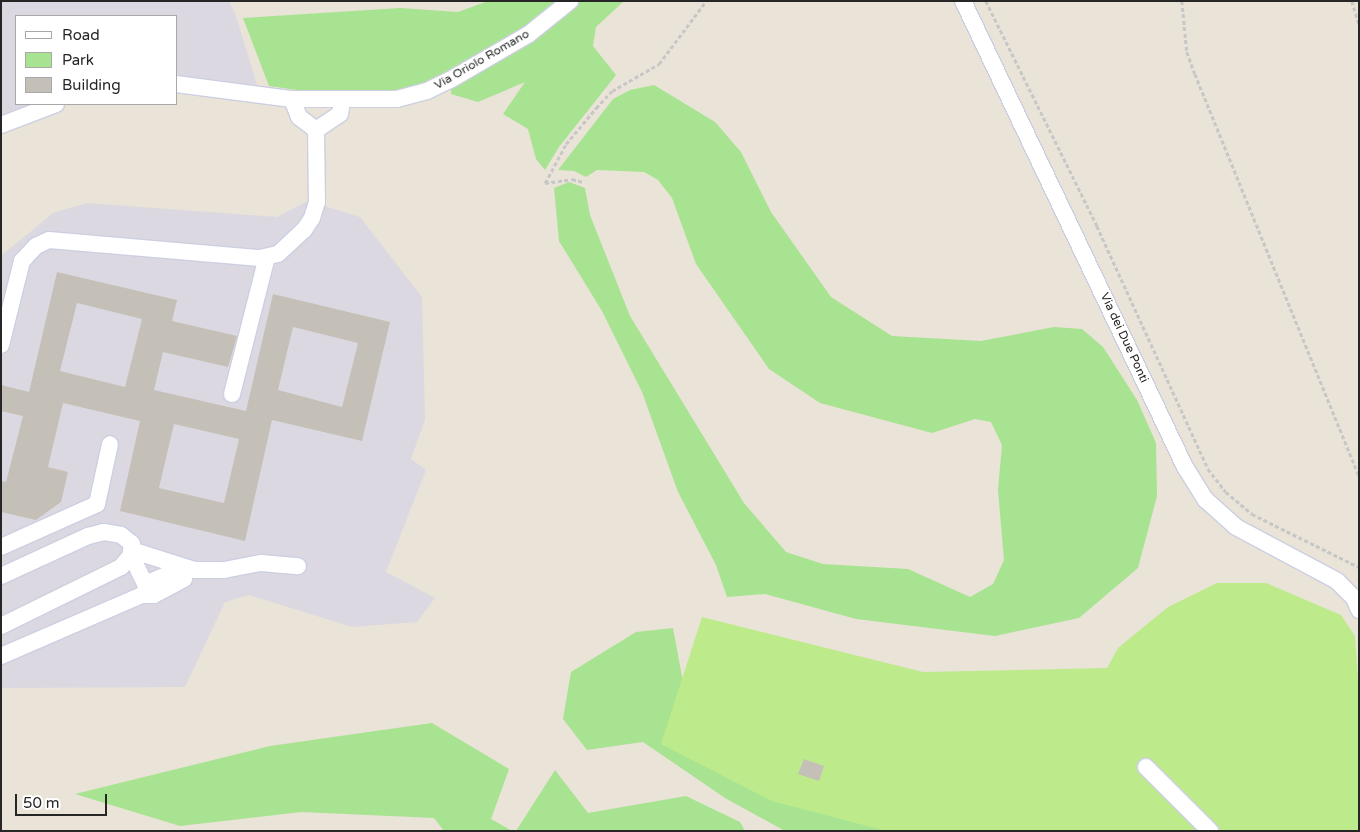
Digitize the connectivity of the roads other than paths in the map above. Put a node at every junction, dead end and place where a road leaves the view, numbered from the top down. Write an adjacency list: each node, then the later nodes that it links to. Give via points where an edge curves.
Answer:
1 (570, 1): 5 (street, Via Oriolo Romano, via 529,34 427,92 398,99)
2 (964, 1): 17 (street, Via dei Due Ponti, via 1185,468 1206,500 1236,527 1337,582 1354,598)
3 (178, 84): 4 (street, Via Oriolo Romano)
4 (292, 99): 5 (street, Via Oriolo Romano); 8 (street, via 299,117)
5 (342, 101): 8 (street, via 340,114)
6 (53, 105): 7 (street)
7 (1, 125)
8 (316, 130): 9 (street, via 318,202 312,218 278,254)
9 (267, 256): 10 (street, via 49,240 36,246 22,261); 11 (street)
10 (1, 345)
11 (232, 394)
12 (110, 444): 13 (street, via 97,504)
13 (1, 547)
14 (131, 552): 15 (street, via 195,570 224,570 262,563); 16 (street, via 132,544 121,534 104,532 88,536); 18 (street, via 121,567); 19 (street, via 144,589)
15 (298, 566)
16 (1, 576)
17 (1359, 610)
18 (1, 626)
19 (1, 656)
20 (1146, 767): 21 (street)
21 (1210, 831)

